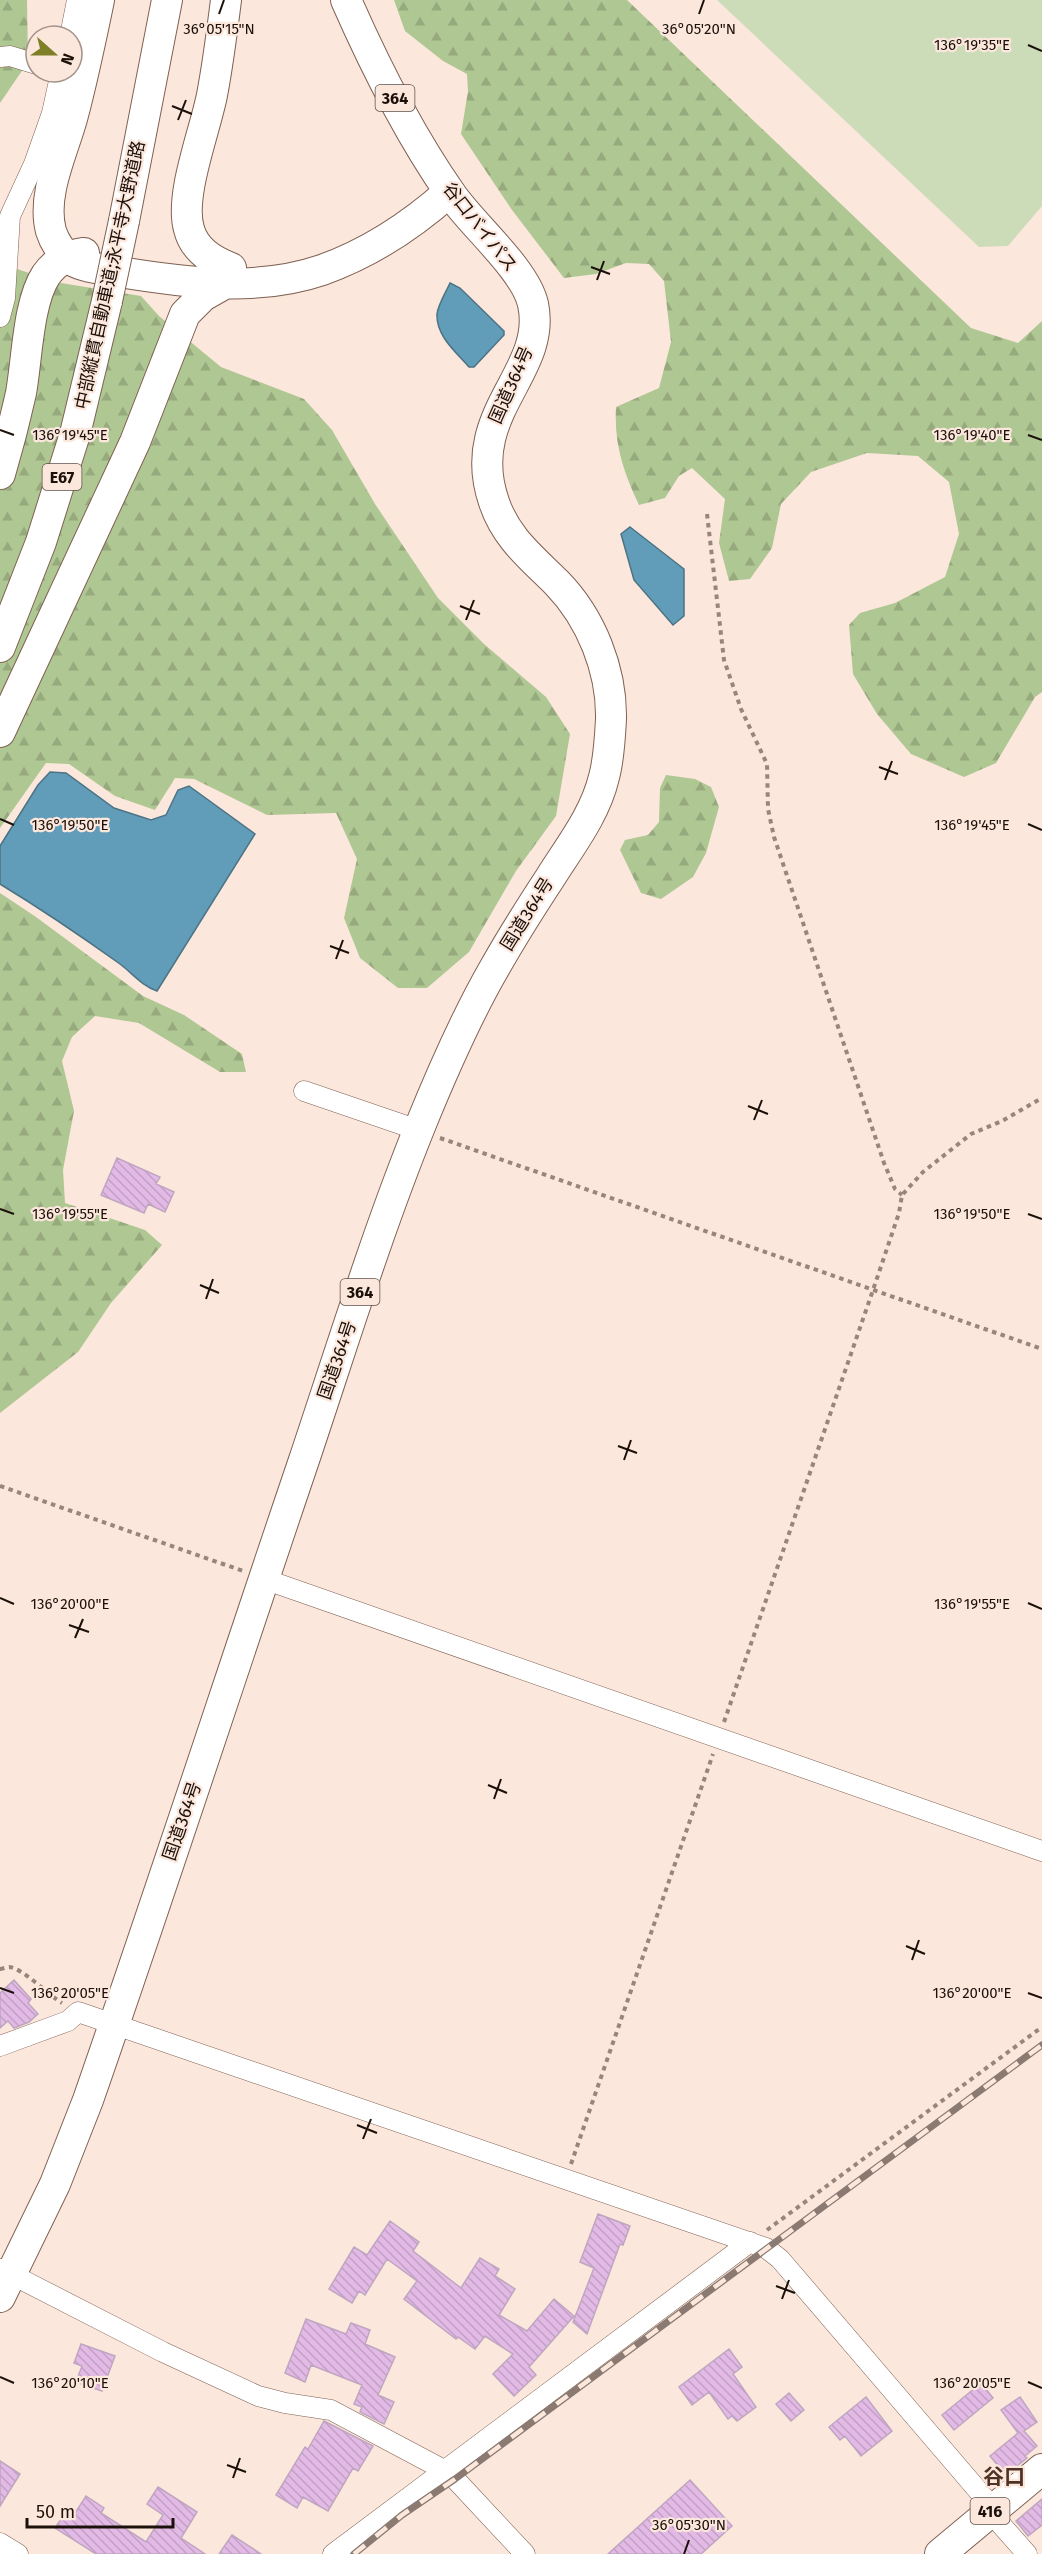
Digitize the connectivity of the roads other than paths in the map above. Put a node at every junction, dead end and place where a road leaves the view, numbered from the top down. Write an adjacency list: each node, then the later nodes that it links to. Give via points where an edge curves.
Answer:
1 (77, 0): 6 (street)
2 (99, 0): 11 (highway, via 50,207 51,231)
3 (167, 0): 16 (highway, 中部縦貫自動車道;永平寺大野道路 / E67, bridge, via 124,221 75,434 41,542)
4 (226, 0): 12 (highway, via 212,96 186,205 194,243)
5 (346, 0): 10 (highway, 谷口バイパス / 364, via 384,79)
6 (72, 24)
7 (0, 57): 8 (street)
8 (24, 60)
9 (58, 84): 13 (street, via 34,164 10,216 5,298)
10 (450, 192): 12 (highway, via 318,250); 14 (highway, 谷口バイパス / 364, via 526,286 533,306)
11 (66, 256): 12 (highway, via 101,253); 15 (highway, via 46,275 40,287 21,392)
12 (228, 275): 17 (highway, via 185,314 135,442)
13 (0, 317)
14 (534, 330): 19 (highway, 国道364号 / 364, via 528,354 490,432 487,482 507,532 560,585 581,613 598,647 611,713 609,746 604,778 593,808 495,966)
15 (0, 474)
16 (0, 647)
17 (0, 732)
18 (304, 1091): 19 (street)
19 (418, 1130): 20 (highway, 国道364号 / 364)
20 (264, 1578): 21 (street); 22 (highway, 国道364号 / 364)
21 (1042, 1851)
22 (114, 2025): 23 (street, via 78,2012 68,2021); 24 (street); 25 (highway, 国道364号 / 364, via 55,2184)
23 (0, 2046)
24 (750, 2242): 27 (street); 28 (street, via 780,2259)
25 (4, 2280): 27 (street, via 258,2396 331,2410)
26 (1042, 2469): 28 (highway, 416)
27 (444, 2470): 31 (street); 32 (street)
28 (991, 2510): 33 (highway, 416); 34 (street)
29 (0, 2543): 30 (street)
30 (18, 2554)
31 (333, 2554)
32 (525, 2554)
33 (940, 2554)
34 (1027, 2554)

